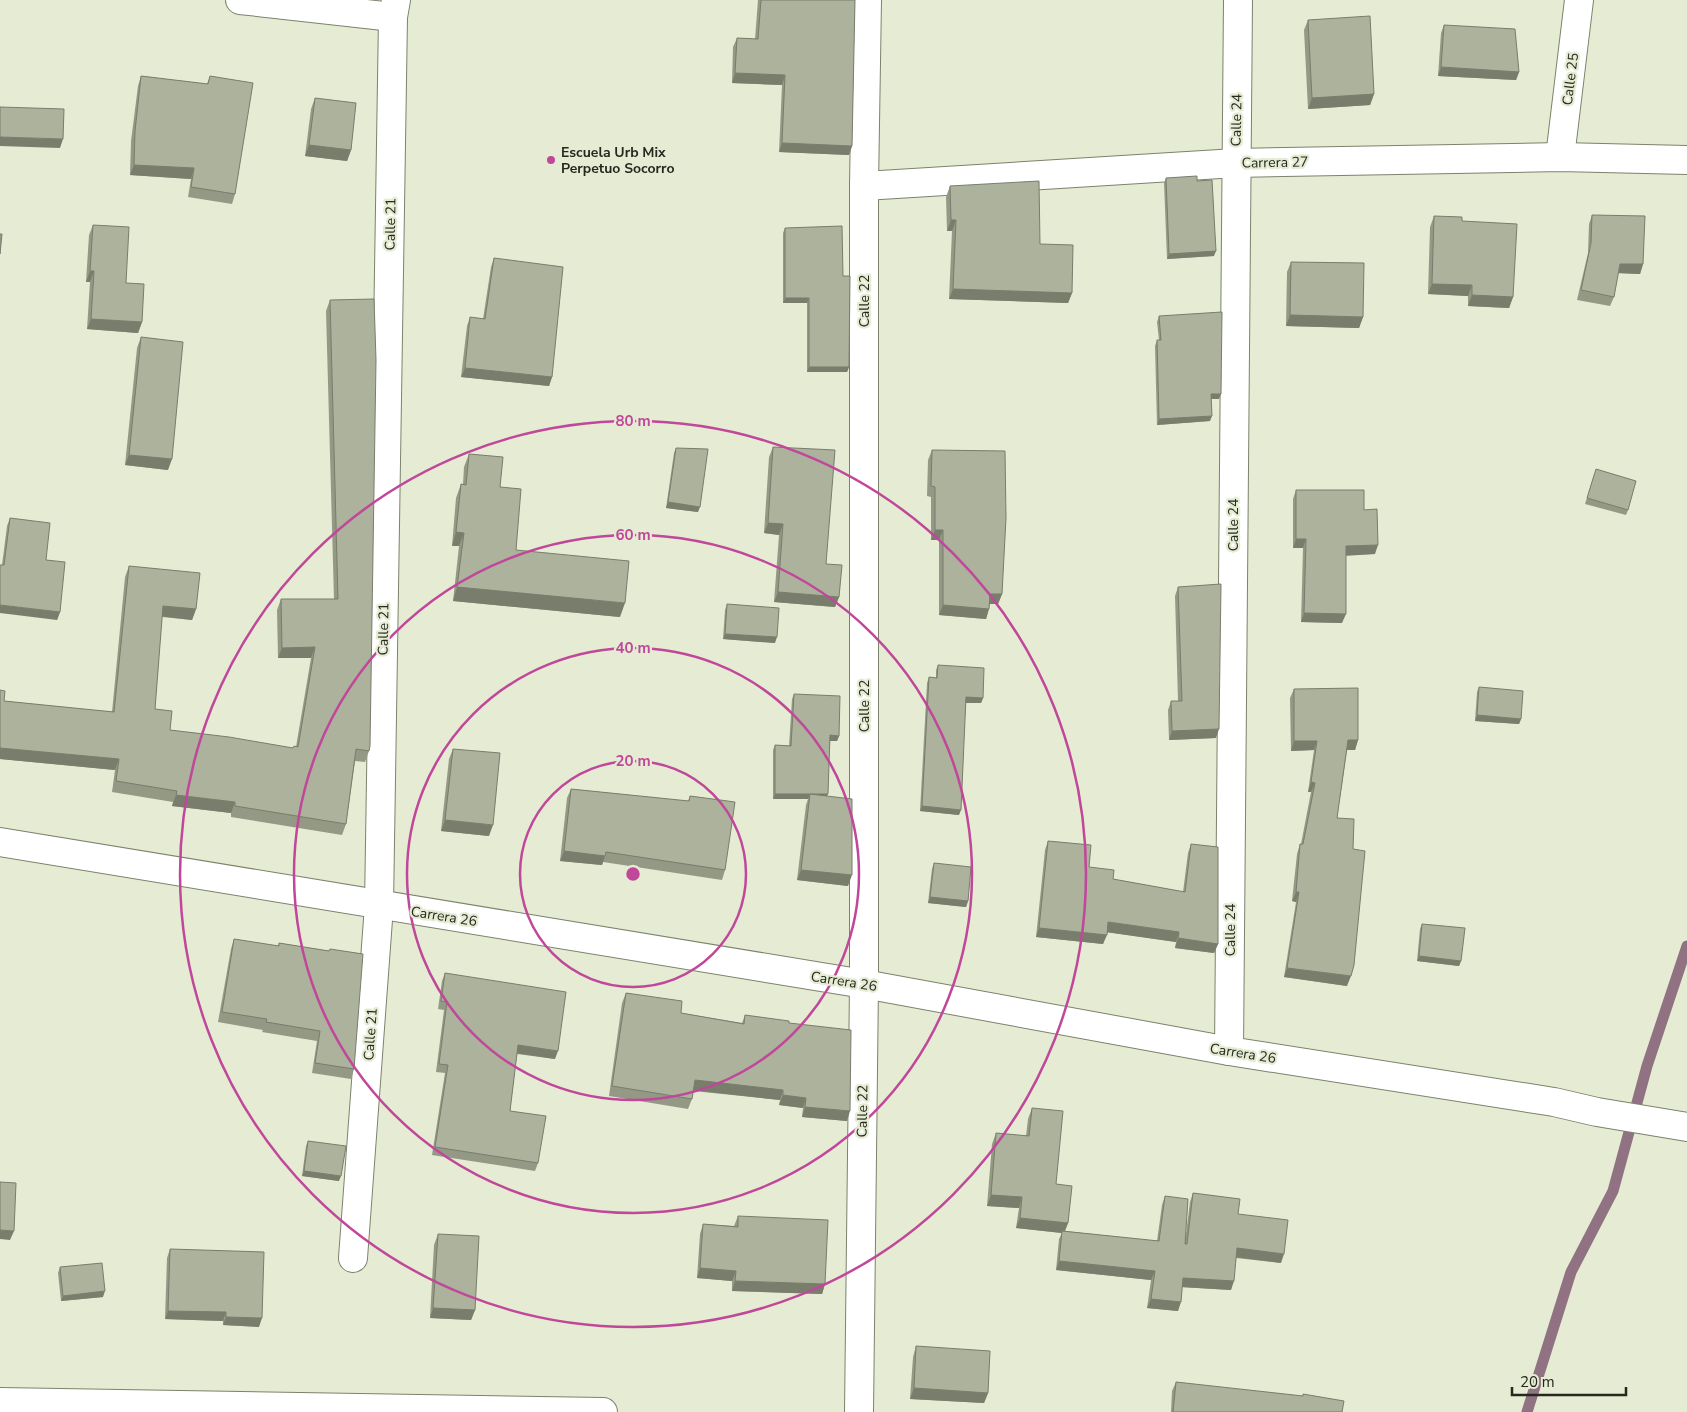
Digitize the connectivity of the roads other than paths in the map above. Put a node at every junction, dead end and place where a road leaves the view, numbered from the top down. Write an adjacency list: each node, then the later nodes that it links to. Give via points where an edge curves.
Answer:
1 (240, 0): 5 (street)
2 (867, 0): 9 (street, Calle 22)
3 (1238, 0): 8 (street, Calle 24)
4 (1579, 0): 6 (street, Calle 25)
5 (394, 8): 11 (street, Calle 21)
6 (1560, 157): 7 (street, Carrera 27); 8 (street, Carrera 27)
7 (1687, 160)
8 (1236, 163): 9 (street, Carrera 27); 13 (street, Calle 24)
9 (864, 186): 12 (street, Calle 22)
10 (0, 842): 11 (street, Carrera 26)
11 (379, 906): 12 (street, Carrera 26); 15 (street, Calle 21)
12 (864, 984): 13 (street, Carrera 26); 18 (street, Calle 22)
13 (1229, 1051): 14 (street, Carrera 26, via 1554,1102)
14 (1687, 1127)
15 (353, 1258)
16 (0, 1402): 17 (street)
17 (604, 1412)
18 (859, 1412)

